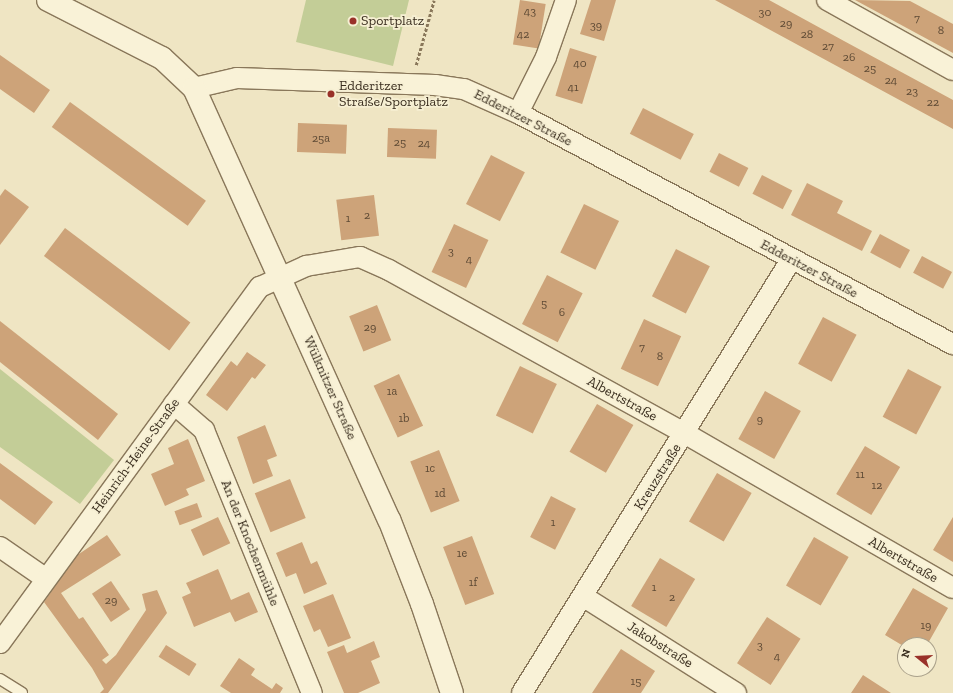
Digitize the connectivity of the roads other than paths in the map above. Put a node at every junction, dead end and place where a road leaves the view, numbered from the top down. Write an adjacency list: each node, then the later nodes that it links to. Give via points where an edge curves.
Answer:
1 (48, 0): 5 (street, via 162,58)
2 (566, 0): 6 (street, via 546,57)
3 (827, 0): 4 (street)
4 (953, 70)
5 (194, 88): 6 (street, Edderitzer Straße, via 237,78 411,84 464,89); 8 (street, Wülknitzer Straße)
6 (518, 113): 7 (street, Edderitzer Straße)
7 (791, 260): 9 (street, Edderitzer Straße); 11 (street, Kreuzstraße)
8 (280, 277): 10 (street, Heinrich-Heine-Straße, via 260,287); 11 (street, Albertstraße, via 306,266 360,257 389,270); 20 (street, Wülknitzer Straße, via 389,519 422,604)
9 (953, 344)
10 (174, 404): 13 (street, Heinrich-Heine-Straße); 19 (street, An der Knochenmühle, via 204,430)
11 (686, 434): 14 (street, Albertstraße); 15 (street, Kreuzstraße)
12 (0, 547): 13 (street)
13 (45, 578): 16 (street, Heinrich-Heine-Straße)
14 (953, 588)
15 (584, 596): 21 (street, Kreuzstraße); 22 (street, Jakobstraße)
16 (0, 643)
17 (0, 679): 18 (lane)
18 (22, 693)
19 (312, 693)
20 (452, 693)
21 (522, 693)
22 (736, 693)

